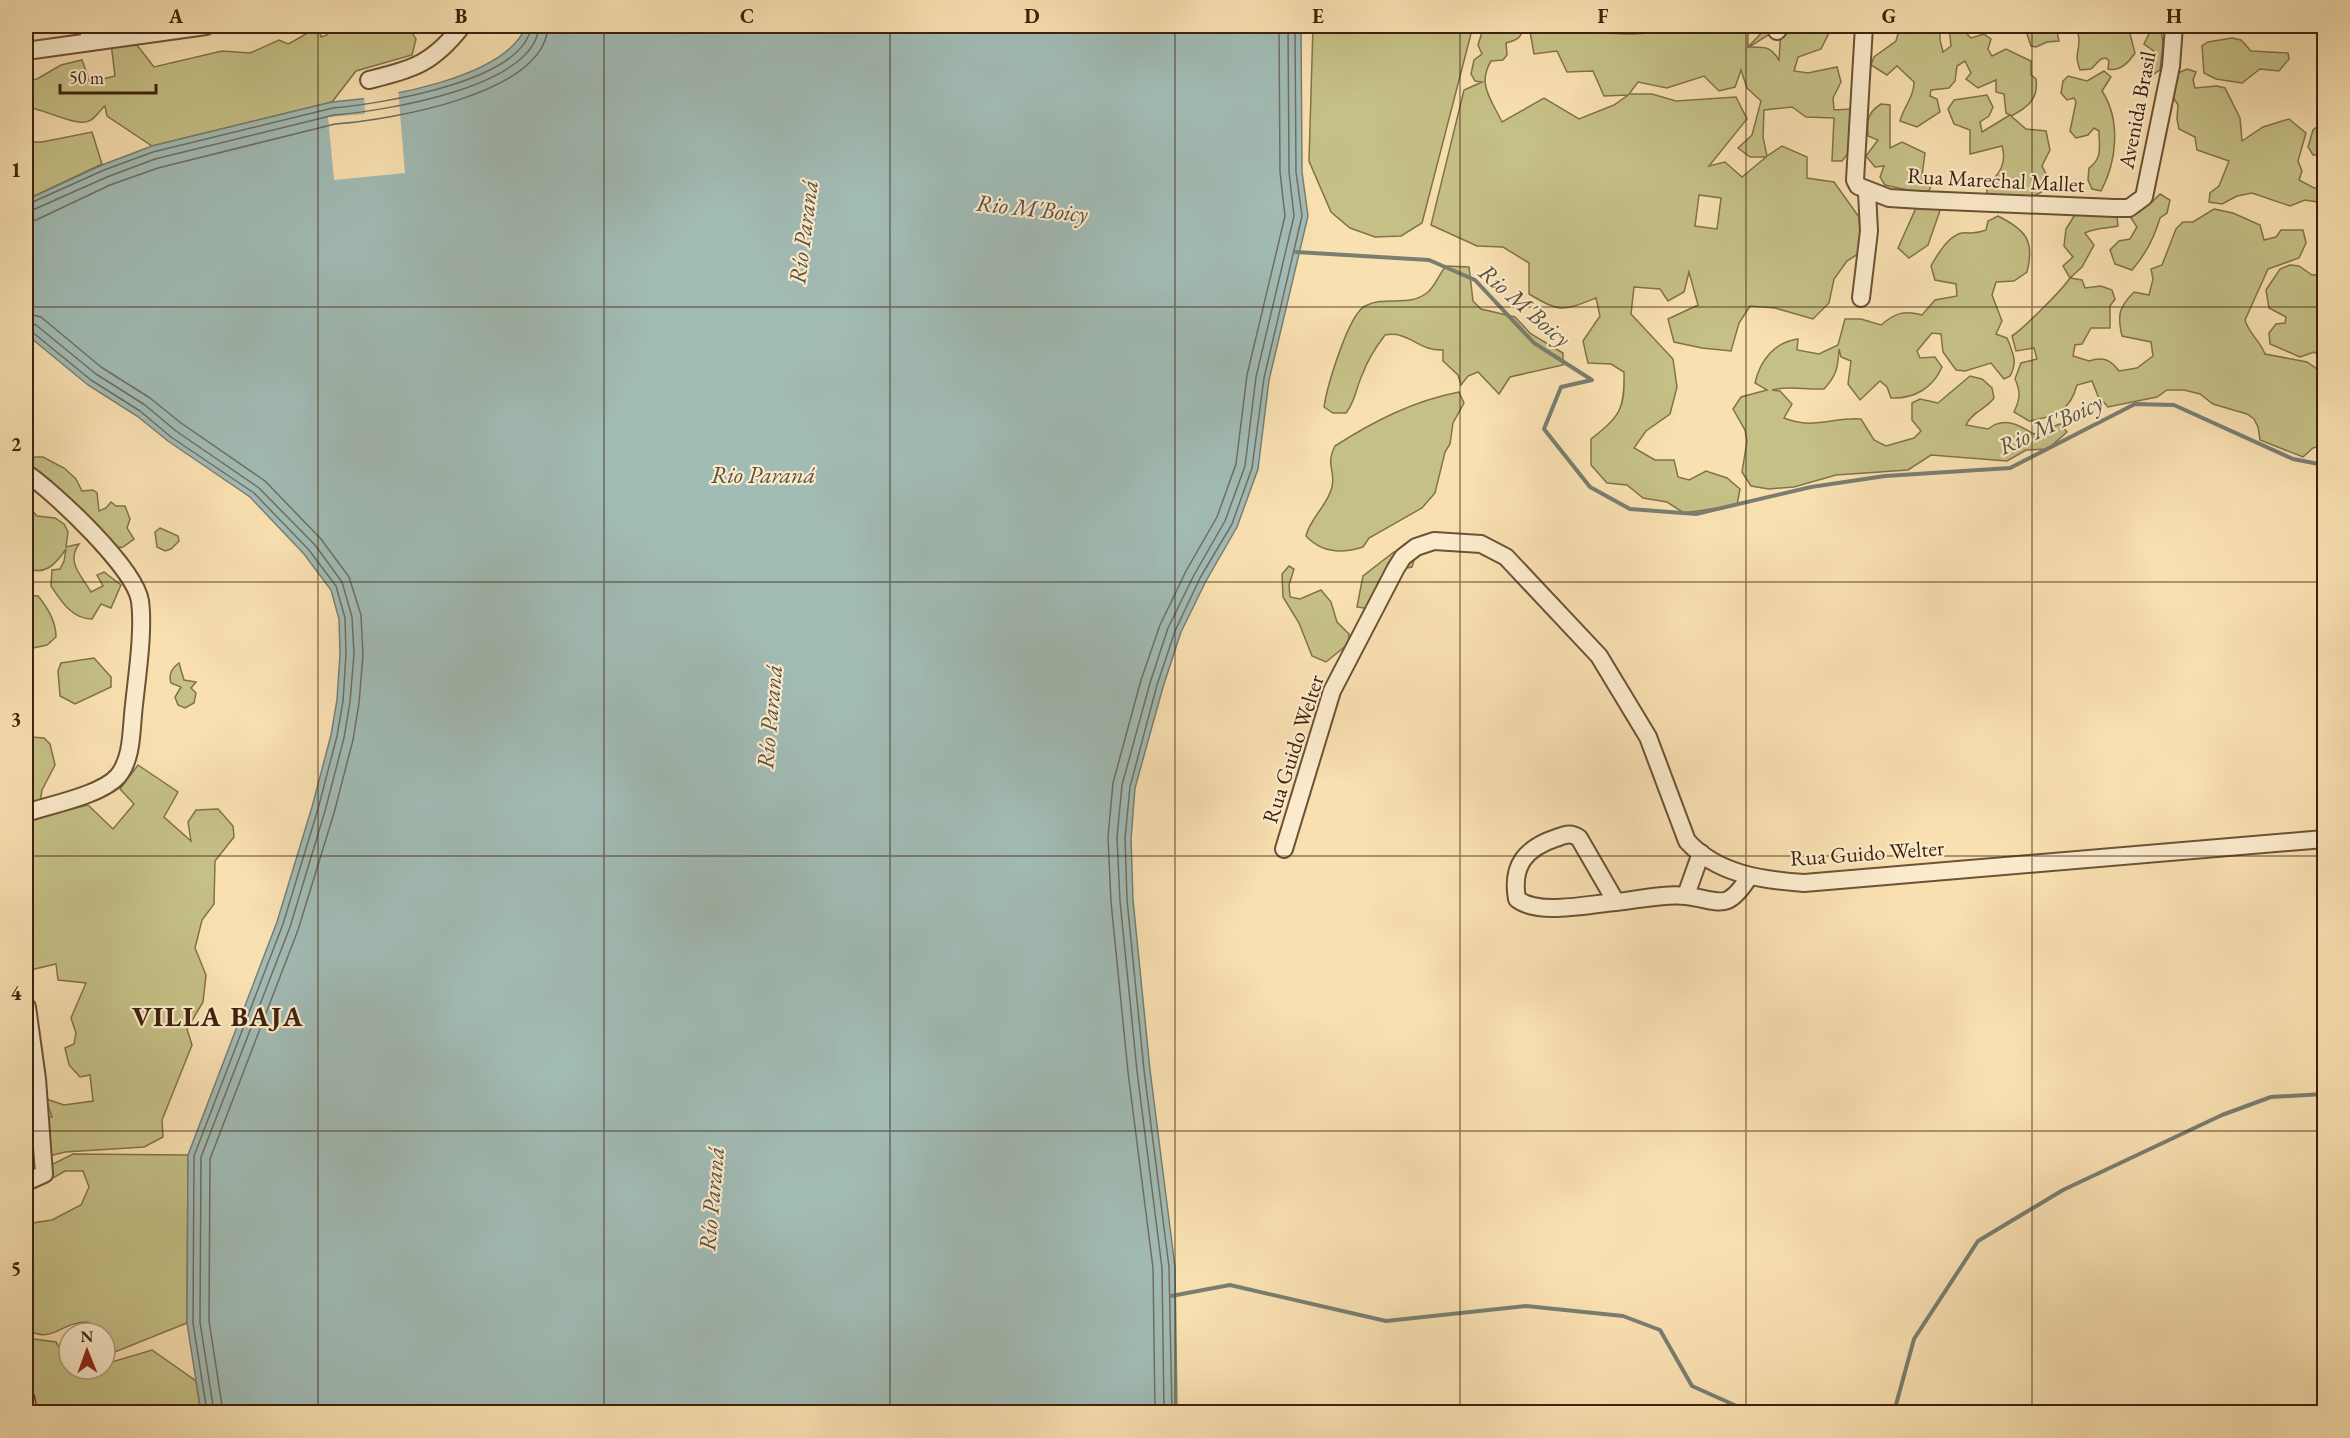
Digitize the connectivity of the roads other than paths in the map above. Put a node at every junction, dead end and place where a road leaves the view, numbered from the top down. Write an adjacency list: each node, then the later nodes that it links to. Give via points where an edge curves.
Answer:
1 (206, 26): 5 (street)
2 (462, 26): 7 (street, via 441,52 416,67)
3 (1864, 26): 8 (street, via 1855,180)
4 (2174, 26): 9 (street, Avenida Brasil, via 2169,77)
5 (89, 34): 6 (street)
6 (26, 51)
7 (369, 80)
8 (1867, 192): 9 (street, Rua Marechal Mallet, via 1889,198 2114,208); 10 (street, via 1869,231)
9 (2140, 202)
10 (1861, 298)
11 (26, 473): 12 (street, via 101,542 140,599 128,754 118,776 103,788)
12 (26, 813)
13 (2325, 839): 16 (street, Rua Guido Welter, via 1804,883)
14 (1284, 849): 15 (street, Rua Guido Welter, via 1332,691 1396,568 1416,547 1434,541 1455,541 1481,544 1506,557 1599,656 1648,736 1687,841)
15 (1701, 853): 16 (street, Rua Guido Welter); 17 (street)
16 (1749, 877): 17 (street, via 1738,894 1727,900 1714,902)
17 (1686, 896): 18 (street)
18 (1616, 902): 18 (street, via 1541,909 1526,906 1517,899 1515,890 1522,860 1538,844 1575,835)
19 (27, 1007): 20 (street)
20 (31, 1078): 21 (street, via 44,1174)
21 (26, 1182)
22 (26, 1399): 23 (street)
23 (28, 1413)

